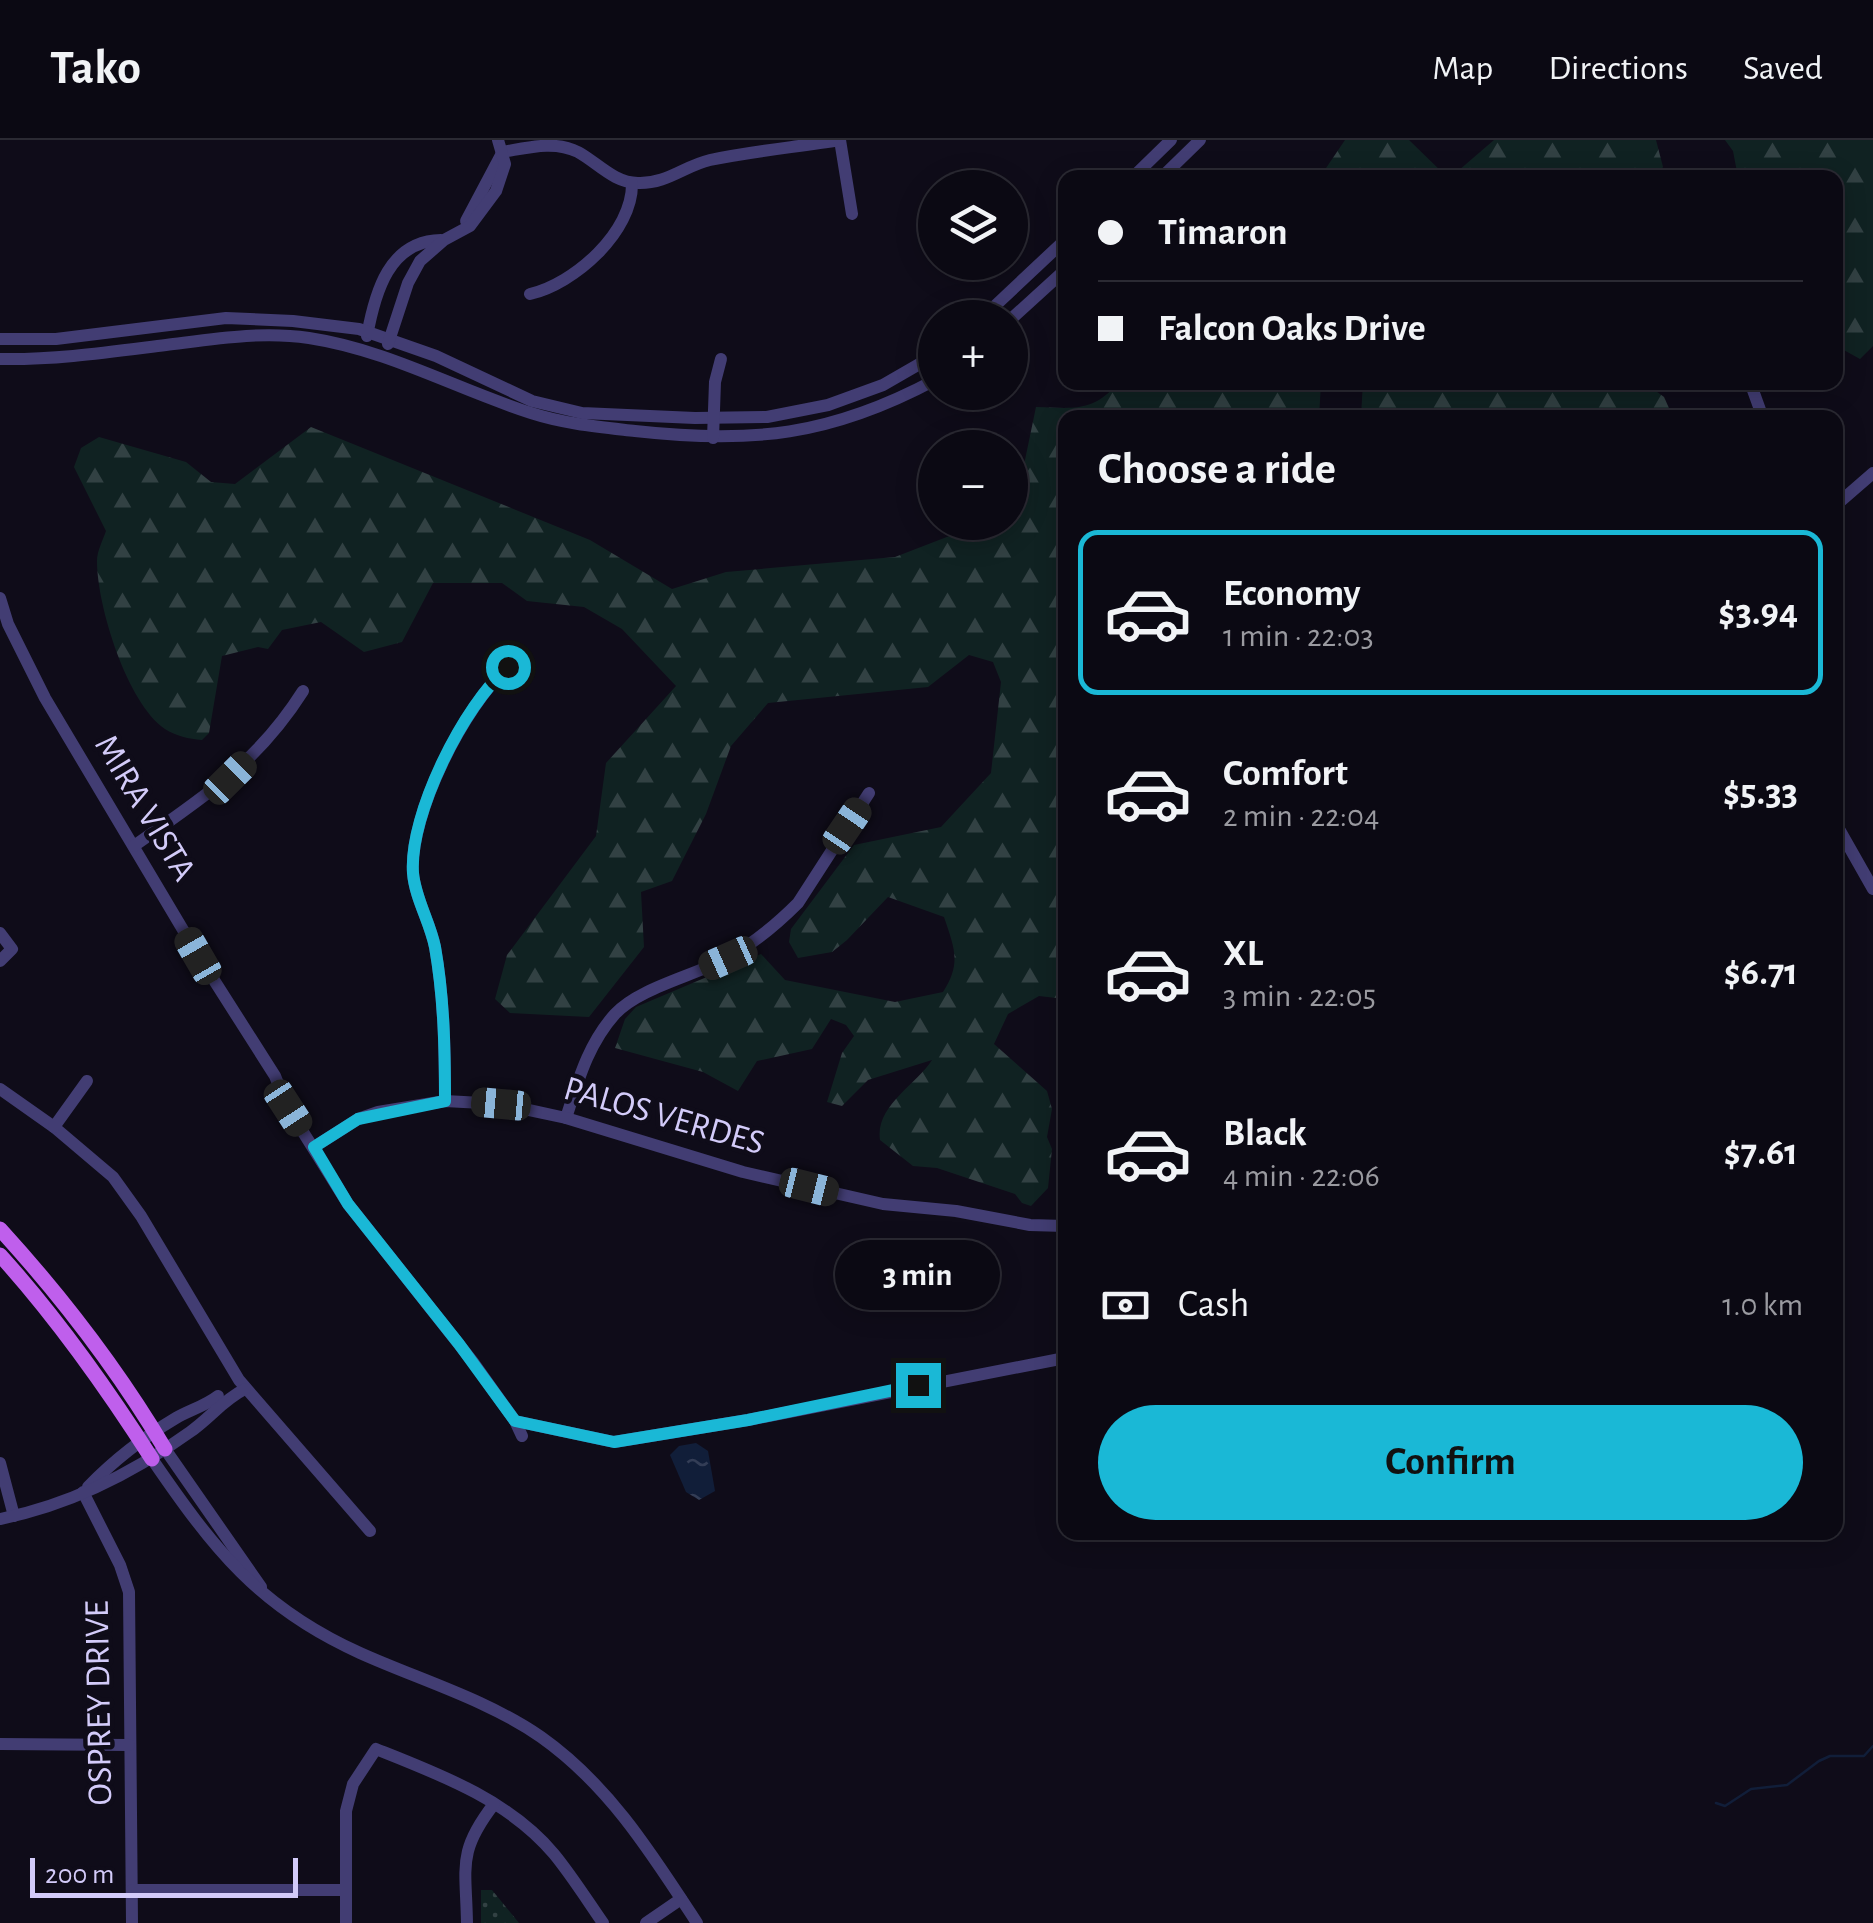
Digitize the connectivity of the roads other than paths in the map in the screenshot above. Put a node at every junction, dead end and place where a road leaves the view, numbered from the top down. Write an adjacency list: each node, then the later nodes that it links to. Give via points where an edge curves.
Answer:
1 (840, 140): 7 (street, via 711,160 668,180); 8 (street)
2 (1171, 140): 5 (street)
3 (1200, 140): 6 (street)
4 (500, 146): 7 (street, via 566,148); 9 (street, via 461,231)
5 (1140, 170)
6 (1169, 170)
7 (632, 183): 12 (street, via 628,213 604,245 565,282)
8 (852, 214)
9 (444, 240): 16 (street, via 424,240 394,260); 18 (street, via 413,272)
10 (1058, 247): 13 (street)
11 (1058, 276): 14 (street)
12 (530, 294)
13 (1001, 300)
14 (1028, 304)
15 (179, 323): 16 (street, via 294,321); 17 (street); 19 (street)
16 (367, 332): 18 (street); 20 (street)
17 (0, 339)
18 (389, 340): 21 (street); 26 (street, via 521,396 582,413)
19 (183, 343): 20 (street, via 275,334); 22 (street)
20 (365, 349): 21 (street)
21 (383, 356): 27 (street, via 573,424)
22 (0, 359)
23 (722, 359): 26 (street)
24 (918, 365): 26 (street, via 828,405 767,417)
25 (918, 389): 27 (street, via 804,431)
26 (713, 418): 27 (street)
27 (713, 438)
28 (1873, 473): 29 (street)
29 (1843, 498)
30 (0, 598): 35 (street, MIRA VISTA, via 45,698)
31 (508, 667): 41 (street, via 490,682 442,762 414,854 413,876 439,978)
32 (304, 691): 35 (street, via 230,778)
33 (869, 792): 42 (street, via 784,917 728,958 618,1011 594,1043)
34 (1843, 836): 36 (street)
35 (134, 846): 44 (street, MIRA VISTA)
36 (1873, 888)
37 (0, 933): 38 (street, via 12,949)
38 (0, 961)
39 (87, 1081): 43 (street)
40 (0, 1089): 43 (street)
41 (445, 1101): 42 (street, PALOS VERDES); 44 (street, PALOS VERDES, via 358,1119)
42 (566, 1118): 45 (street, PALOS VERDES, via 866,1201)
43 (54, 1126): 49 (street, via 128,1196)
44 (314, 1147): 50 (street, MIRA VISTA, via 348,1204)
45 (1058, 1226)
46 (0, 1229): 51 (main road, via 45,1278)
47 (0, 1255): 53 (main road)
48 (1058, 1359): 50 (street, via 614,1442)
49 (242, 1384): 51 (street); 54 (street); 58 (street)
50 (515, 1421): 52 (street, MIRA VISTA)
51 (155, 1432): 53 (street); 54 (main road)
52 (522, 1436)
53 (141, 1442): 54 (main road); 56 (street)
54 (158, 1454): 56 (street); 64 (street, via 270,1601 316,1632 494,1709 542,1738 629,1820)
55 (0, 1463): 57 (street)
56 (83, 1492): 57 (street); 60 (street, OSPREY DRIVE, via 130,1592)
57 (7, 1518)
58 (370, 1532)
59 (0, 1744): 60 (street)
60 (130, 1746): 62 (street, OSPREY DRIVE)
61 (494, 1804): 63 (street, via 376,1749 346,1812); 68 (street, via 474,1830 465,1858); 69 (street, via 553,1852)
62 (132, 1890): 63 (street); 66 (street, OSPREY DRIVE)
63 (346, 1890): 67 (street)
64 (681, 1899): 65 (street); 70 (street)
65 (690, 1921)
66 (132, 1923)
67 (346, 1923)
68 (467, 1923)
69 (604, 1923)
70 (646, 1923)

